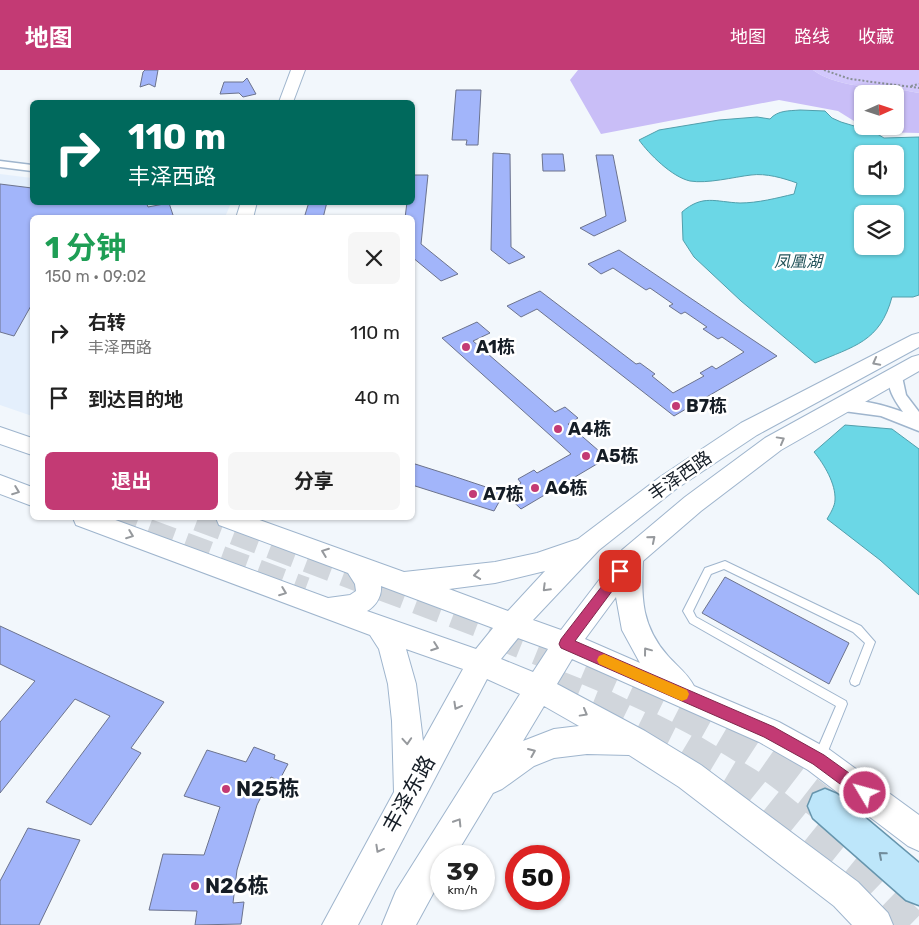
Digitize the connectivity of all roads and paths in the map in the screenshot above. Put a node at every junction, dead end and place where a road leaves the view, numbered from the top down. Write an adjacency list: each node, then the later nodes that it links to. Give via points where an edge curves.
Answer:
1 (298, 70): 6 (main road)
2 (824, 70): 4 (path, via 850,80)
3 (919, 84): 4 (path)
4 (908, 86): 5 (path)
5 (919, 88)
6 (287, 100)
7 (0, 164): 8 (street)
8 (30, 168)
9 (919, 339): 21 (main road, 丰泽西路, one-way to 21, via 749,429 668,483)
10 (919, 362): 11 (main road, 丰泽西路)
11 (896, 375): 12 (main road, 丰泽西路); 13 (street, via 899,395)
12 (841, 406): 14 (street, via 875,408); 22 (main road, 丰泽西路, one-way to 12, via 693,504 773,444)
13 (919, 422)
14 (919, 426)
15 (0, 435): 16 (main road)
16 (30, 446)
17 (0, 484): 18 (main road, one-way to 18)
18 (30, 496)
19 (90, 520): 25 (main road, one-way to 25)
20 (234, 520): 23 (main road, one-way to 20)
21 (590, 543): 24 (main road, one-way to 24, via 552,560 521,568 457,578); 26 (main road, 丰泽西路, one-way to 26)
22 (631, 557): 28 (main road, 丰泽西路); 32 (main road, one-way to 22, via 660,668 640,642 630,613)
23 (355, 564): 24 (main road); 25 (main road, via 364,573 369,586 365,601 346,609)
24 (401, 581): 26 (main road)
25 (325, 608): 27 (main road)
26 (513, 624): 28 (main road); 29 (main road, 丰泽西路)
27 (379, 628): 29 (main road, one-way to 29); 36 (main road, one-way to 36, via 393,649 401,682)
28 (566, 644): 31 (main road, 丰泽西路); 32 (main road)
29 (480, 664): 31 (main road); 36 (main road, 丰泽东路, one-way to 36)
30 (855, 681): 34 (lane, via 870,642 857,629 725,565 708,571 688,611 693,620 842,704)
31 (540, 689): 33 (main road, one-way to 33); 35 (main road)
32 (693, 699): 34 (main road, via 769,732)
33 (634, 741): 35 (main road, one-way to 33, via 514,760 555,742 587,738); 42 (main road, via 749,819 846,894)
34 (818, 760): 38 (main road)
35 (478, 789): 41 (main road, one-way to 35, via 408,903)
36 (410, 793): 40 (main road, 丰泽东路, one-way to 40)
37 (825, 806): 39 (main road, one-way to 37)
38 (919, 835)
39 (919, 887)
40 (339, 925)
41 (399, 925)
42 (876, 925)

